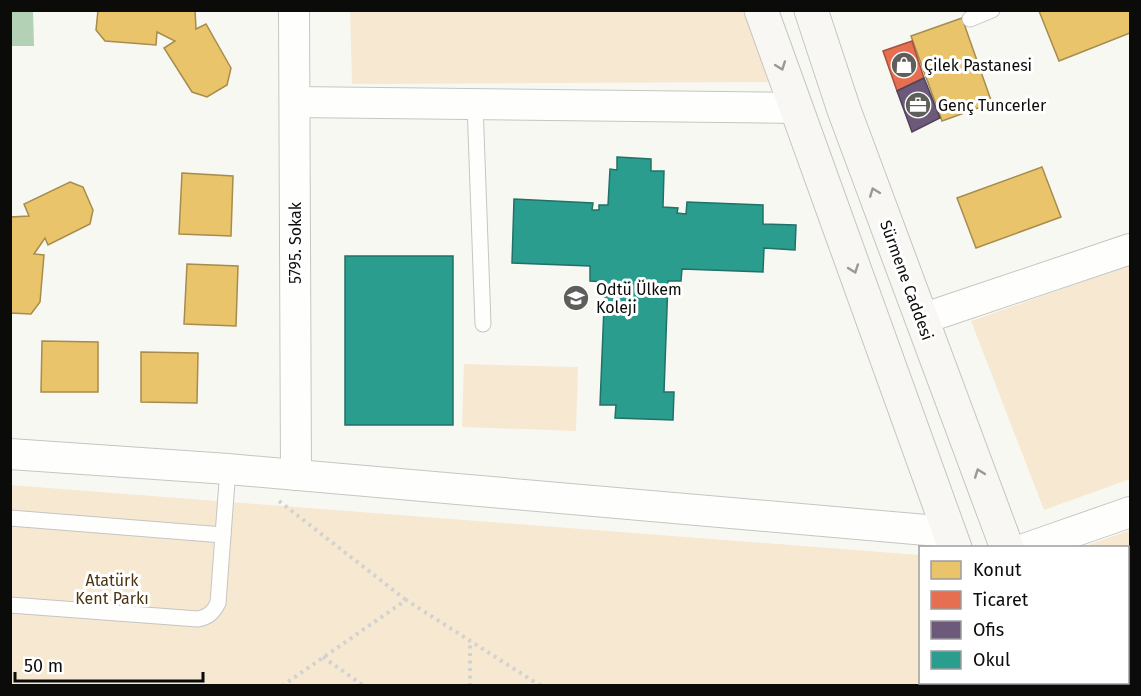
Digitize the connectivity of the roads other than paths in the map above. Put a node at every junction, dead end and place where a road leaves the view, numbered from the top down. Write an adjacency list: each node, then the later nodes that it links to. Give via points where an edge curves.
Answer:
1 (294, 10): 6 (street, 5795. Sokak)
2 (761, 10): 8 (main road, one-way to 8)
3 (811, 10): 9 (main road, Sürmene Caddesi)
4 (992, 10): 5 (lane)
5 (970, 19)
6 (296, 102): 7 (street); 15 (street, 5795. Sokak)
7 (475, 104): 8 (street); 12 (lane)
8 (796, 108): 9 (main road); 19 (main road, one-way to 19)
9 (844, 110): 11 (main road, Sürmene Caddesi, one-way to 9)
10 (1131, 249): 11 (street)
11 (922, 319): 16 (main road, Sürmene Caddesi, one-way to 11)
12 (483, 324)
13 (10, 454): 14 (street)
14 (228, 469): 15 (street); 20 (lane)
15 (296, 475): 19 (street)
16 (990, 504): 19 (main road); 21 (main road, Sürmene Caddesi)
17 (1131, 512): 22 (street)
18 (10, 518): 20 (lane)
19 (950, 533)
20 (223, 535): 23 (lane, via 218,603 207,617)
21 (1006, 546)
22 (1033, 546)
23 (10, 605)

